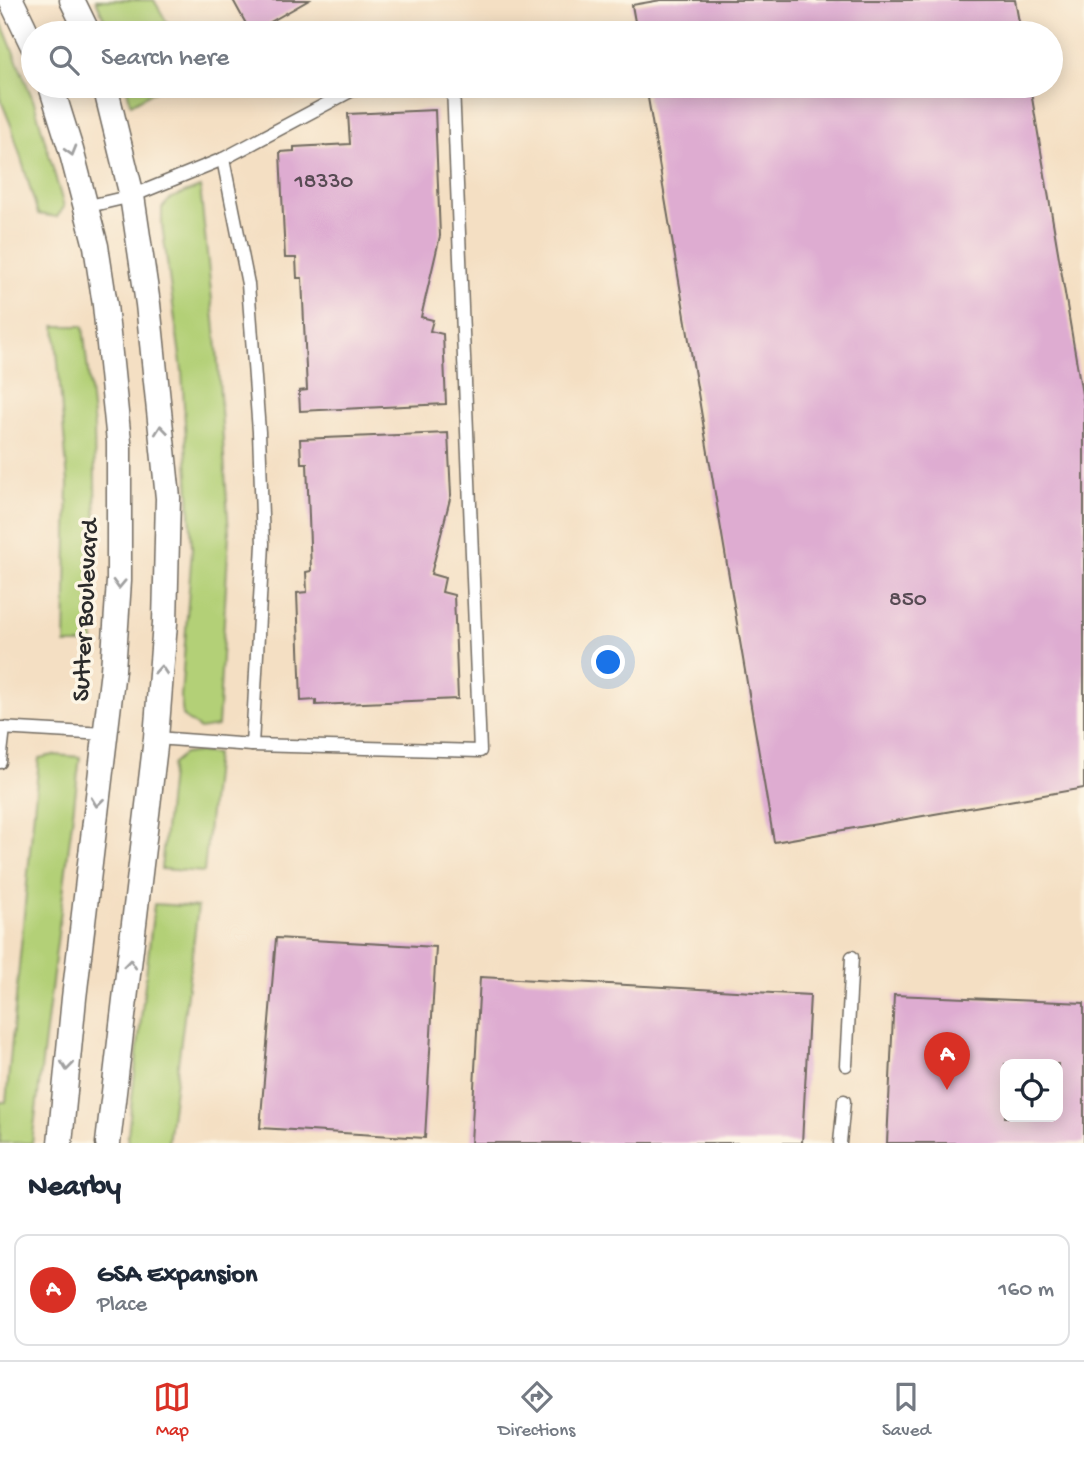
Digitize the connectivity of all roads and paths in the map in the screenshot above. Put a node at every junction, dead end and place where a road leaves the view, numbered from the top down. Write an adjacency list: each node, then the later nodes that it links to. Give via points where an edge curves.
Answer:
1 (11, 0): 3 (street)
2 (72, 0): 4 (street)
3 (21, 21)
4 (82, 21)
5 (55, 98): 11 (street, Sutter Boulevard, one-way to 11)
6 (108, 98): 10 (street)
7 (337, 98): 9 (lane)
8 (453, 98): 15 (lane, via 480,751)
9 (223, 159): 10 (lane); 15 (lane, via 248,284 259,432 263,544)
10 (132, 196): 11 (lane); 14 (street, one-way to 10, via 168,498)
11 (85, 207): 13 (street, Sutter Boulevard, one-way to 13, via 105,305 119,442 120,581)
12 (2, 728): 13 (lane); 16 (lane)
13 (105, 734): 20 (street, Sutter Boulevard, one-way to 20)
14 (156, 738): 15 (lane); 21 (street, one-way to 14)
15 (252, 745)
16 (0, 762)
17 (852, 957): 18 (lane)
18 (846, 1065)
19 (844, 1101): 22 (lane)
20 (60, 1143)
21 (108, 1143)
22 (840, 1143)

